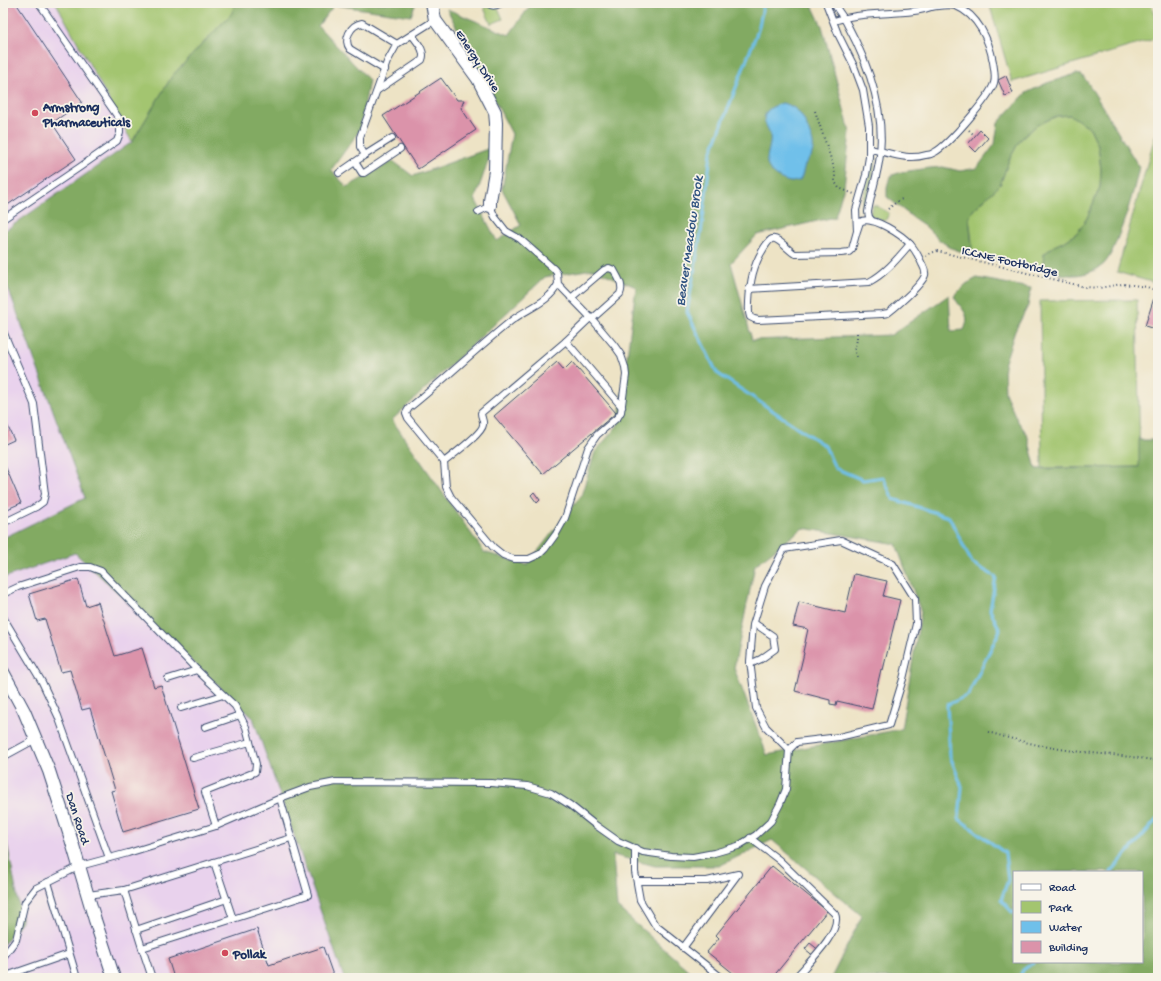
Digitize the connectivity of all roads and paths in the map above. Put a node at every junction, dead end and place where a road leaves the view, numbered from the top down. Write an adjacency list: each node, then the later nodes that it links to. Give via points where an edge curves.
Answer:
1 (39, 3): 30 (lane, via 120,120 120,133 112,144)
2 (432, 3): 9 (street, Energy Drive)
3 (487, 3): 4 (lane, via 495,6)
4 (502, 3)
5 (834, 3): 8 (lane)
6 (932, 5): 8 (lane, via 914,12); 21 (lane, via 953,6 964,10 973,18 981,29 991,55 995,73 994,83 984,101 935,152 908,157)
7 (827, 6): 10 (lane)
8 (844, 18): 10 (lane); 21 (lane, via 873,84 880,124)
9 (435, 20): 11 (lane); 27 (street, Energy Drive, via 478,79 495,112 495,171)
10 (834, 21): 20 (lane, via 863,90 868,113)
11 (412, 35): 12 (lane); 14 (lane, via 424,57)
12 (397, 44): 13 (lane); 13 (lane, via 362,23 354,26 347,38 350,50)
13 (385, 70): 14 (lane)
14 (377, 90): 22 (lane, via 360,138 360,148)
15 (814, 111): 25 (path, via 833,165 835,182 839,188)
16 (968, 129): 17 (path)
17 (974, 135)
18 (392, 138): 22 (lane)
19 (400, 149): 23 (lane, via 364,173)
20 (869, 149): 21 (lane); 32 (lane, via 866,175 856,210)
21 (880, 151): 31 (lane, via 868,212)
22 (365, 155): 23 (lane)
23 (355, 162): 24 (lane)
24 (339, 173)
25 (856, 196)
26 (903, 199): 28 (path)
27 (490, 206): 29 (lane); 35 (lane, via 506,231 520,239 554,269)
28 (888, 209)
29 (478, 212)
30 (3, 219)
31 (872, 221): 32 (lane, via 862,221); 33 (lane, via 890,228)
32 (857, 231): 36 (lane, via 852,249 841,253 795,254 778,240 772,239 757,260)
33 (910, 244): 34 (lane); 36 (lane, via 878,278 869,282)
34 (920, 260): 36 (lane, via 926,271 924,278 893,309 882,314 754,320 749,313); 37 (path, ICCNE Footbridge, via 934,252 944,253 1085,287 1099,288 1122,284)
35 (558, 284): 38 (lane); 45 (lane, via 546,299 512,319 407,410 408,418)
36 (749, 288)
37 (1158, 291)
38 (571, 298): 39 (lane); 39 (lane, via 604,270 614,270 622,285 622,291)
39 (591, 319): 42 (lane); 44 (lane, via 614,345 624,363 626,375)
40 (3, 331): 46 (lane, via 34,404 45,494 42,502 36,507)
41 (857, 332): 43 (path, via 854,350)
42 (566, 341): 44 (lane); 45 (lane, via 481,413 482,428)
43 (857, 357)
44 (622, 407): 45 (lane, via 620,415 597,435 588,448 565,518 556,534 540,554 529,558 508,557 489,543 448,492)
45 (444, 462)
46 (3, 523)
47 (3, 594): 51 (lane, via 80,567 101,571)
48 (3, 617): 70 (lane, via 42,682 58,716)
49 (754, 623): 50 (lane); 50 (lane, via 773,636 775,649 761,660); 61 (lane, via 765,586 784,549 841,540 893,564 915,599 916,624 889,725 839,737 797,742)
50 (750, 664): 61 (lane, via 756,708 766,727)
51 (197, 670): 53 (lane); 54 (lane)
52 (3, 672): 59 (street, Dan Road)
53 (168, 679)
54 (223, 695): 55 (lane); 56 (lane, via 235,706)
55 (181, 708)
56 (240, 715): 57 (lane); 60 (lane)
57 (205, 728)
58 (988, 732): 64 (path, via 1060,749)
59 (36, 739): 62 (lane); 72 (street, Dan Road)
60 (250, 742): 63 (lane); 66 (lane, via 256,764 255,772 205,792)
61 (789, 750): 68 (lane, via 786,789 780,804 772,821)
62 (3, 757)
63 (194, 758)
64 (1158, 761)
65 (280, 798): 66 (lane); 67 (lane); 69 (lane, via 310,787 336,782 491,783 527,786 551,793 570,804 618,841)
66 (216, 826): 70 (lane)
67 (291, 838): 71 (lane); 78 (lane, via 308,895)
68 (750, 838): 69 (lane, via 738,846 693,857 643,852); 89 (lane, via 779,860 836,917 833,931 822,950)
69 (635, 848): 73 (lane)
70 (109, 858): 72 (lane)
71 (214, 862): 75 (lane); 77 (lane)
72 (80, 866): 74 (lane); 76 (street, Dan Road)
73 (637, 881): 81 (lane, via 640,900 655,925); 81 (lane, via 707,881 738,874)
74 (48, 882): 82 (lane); 83 (lane, via 36,888 25,902 16,940)
75 (124, 890): 76 (lane); 79 (lane)
76 (88, 895): 86 (street, Dan Road)
77 (226, 899): 78 (lane); 79 (lane)
78 (233, 919): 80 (lane)
79 (136, 930): 80 (lane)
80 (142, 948): 87 (lane)
81 (683, 948): 88 (lane)
82 (69, 954): 84 (lane); 85 (lane)
83 (3, 957)
84 (3, 977)
85 (77, 978)
86 (114, 978)
87 (152, 978)
88 (722, 978)
89 (796, 978)

